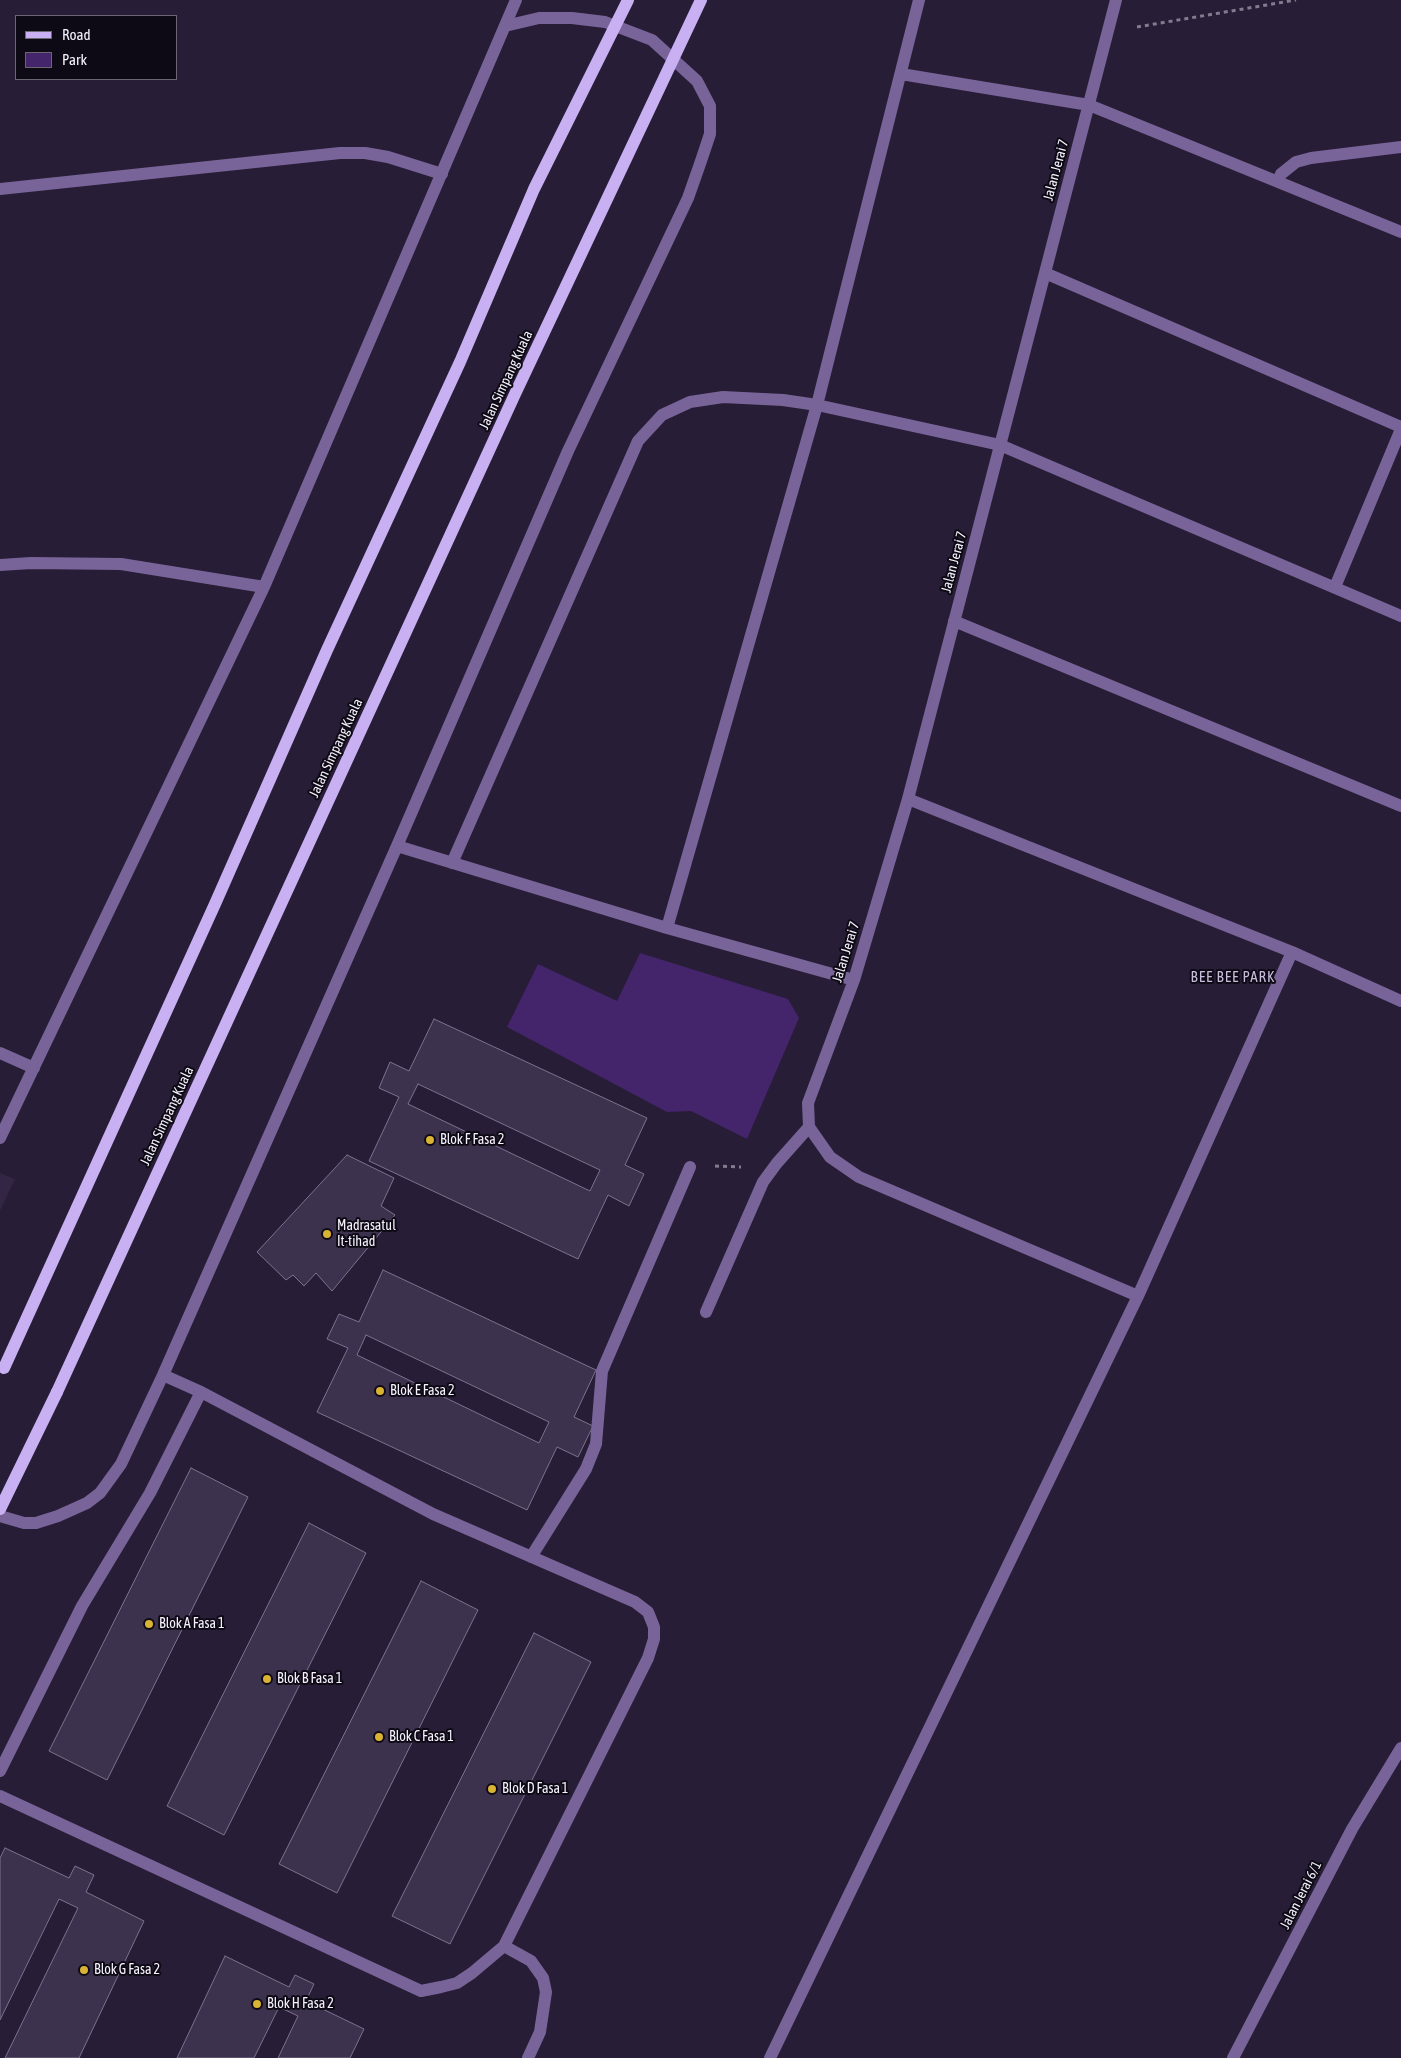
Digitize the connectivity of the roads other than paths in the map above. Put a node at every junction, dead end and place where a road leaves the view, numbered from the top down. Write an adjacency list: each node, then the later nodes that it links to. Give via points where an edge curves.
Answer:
1 (516, 0): 6 (street)
2 (628, 0): 38 (main road, bridge, via 534,189 460,362)
3 (701, 0): 41 (main road, Jalan Simpang Kuala, bridge, via 511,403 57,1392)
4 (918, 0): 7 (street)
5 (1116, 0): 8 (street, Jalan Jerai 7)
6 (505, 26): 10 (street); 25 (street, via 539,18 580,19 605,22 652,40 697,81 710,106 710,134 688,198 568,451)
7 (901, 74): 8 (street); 15 (street)
8 (1090, 104): 11 (street); 14 (street, Jalan Jerai 7)
9 (1401, 147): 11 (street, via 1296,162 1281,174)
10 (442, 174): 12 (street, via 388,157 340,153); 19 (street)
11 (1278, 181): 13 (street)
12 (0, 189)
13 (1401, 232)
14 (1045, 273): 16 (street); 17 (street, Jalan Jerai 7)
15 (817, 405): 17 (street); 26 (street, via 724,397 690,402 662,416 638,441); 27 (street)
16 (1401, 428): 20 (street)
17 (1000, 445): 20 (street); 22 (street, Jalan Jerai 7)
18 (0, 565): 19 (street, via 121,564)
19 (264, 587): 32 (street)
20 (1335, 587): 21 (street)
21 (1401, 616)
22 (954, 621): 23 (street, Jalan Jerai 7); 24 (street)
23 (908, 799): 28 (street); 29 (street, Jalan Jerai 7)
24 (1401, 806)
25 (397, 846): 26 (street); 39 (street)
26 (452, 863): 27 (street)
27 (667, 928): 29 (street)
28 (1292, 952): 30 (street); 36 (street)
29 (854, 980): 33 (street, Jalan Jerai 7, via 808,1103)
30 (1401, 1001)
31 (0, 1053): 32 (street)
32 (34, 1068): 34 (street)
33 (809, 1127): 36 (street, via 830,1157 859,1178); 37 (street, via 763,1182)
34 (0, 1138)
35 (690, 1167): 43 (street, via 602,1371 596,1444 586,1469)
36 (1138, 1296): 49 (street)
37 (706, 1312)
38 (2, 1372)
39 (164, 1375): 40 (street); 42 (street, via 121,1464 100,1493 87,1503 36,1523)
40 (201, 1392): 43 (street, via 433,1514); 45 (street, via 150,1493 82,1606)
41 (0, 1509)
42 (0, 1516)
43 (531, 1557): 47 (street, via 635,1602 648,1612 654,1627 654,1639 648,1658)
44 (1401, 1748): 50 (street, Jalan Jerai 6/1, via 1352,1829)
45 (0, 1771)
46 (0, 1796): 47 (street, via 421,1991 457,1983)
47 (504, 1946): 48 (street, via 531,1961 543,1978 546,1992 540,2032)
48 (528, 2058)
49 (770, 2058)
50 (1233, 2058)

